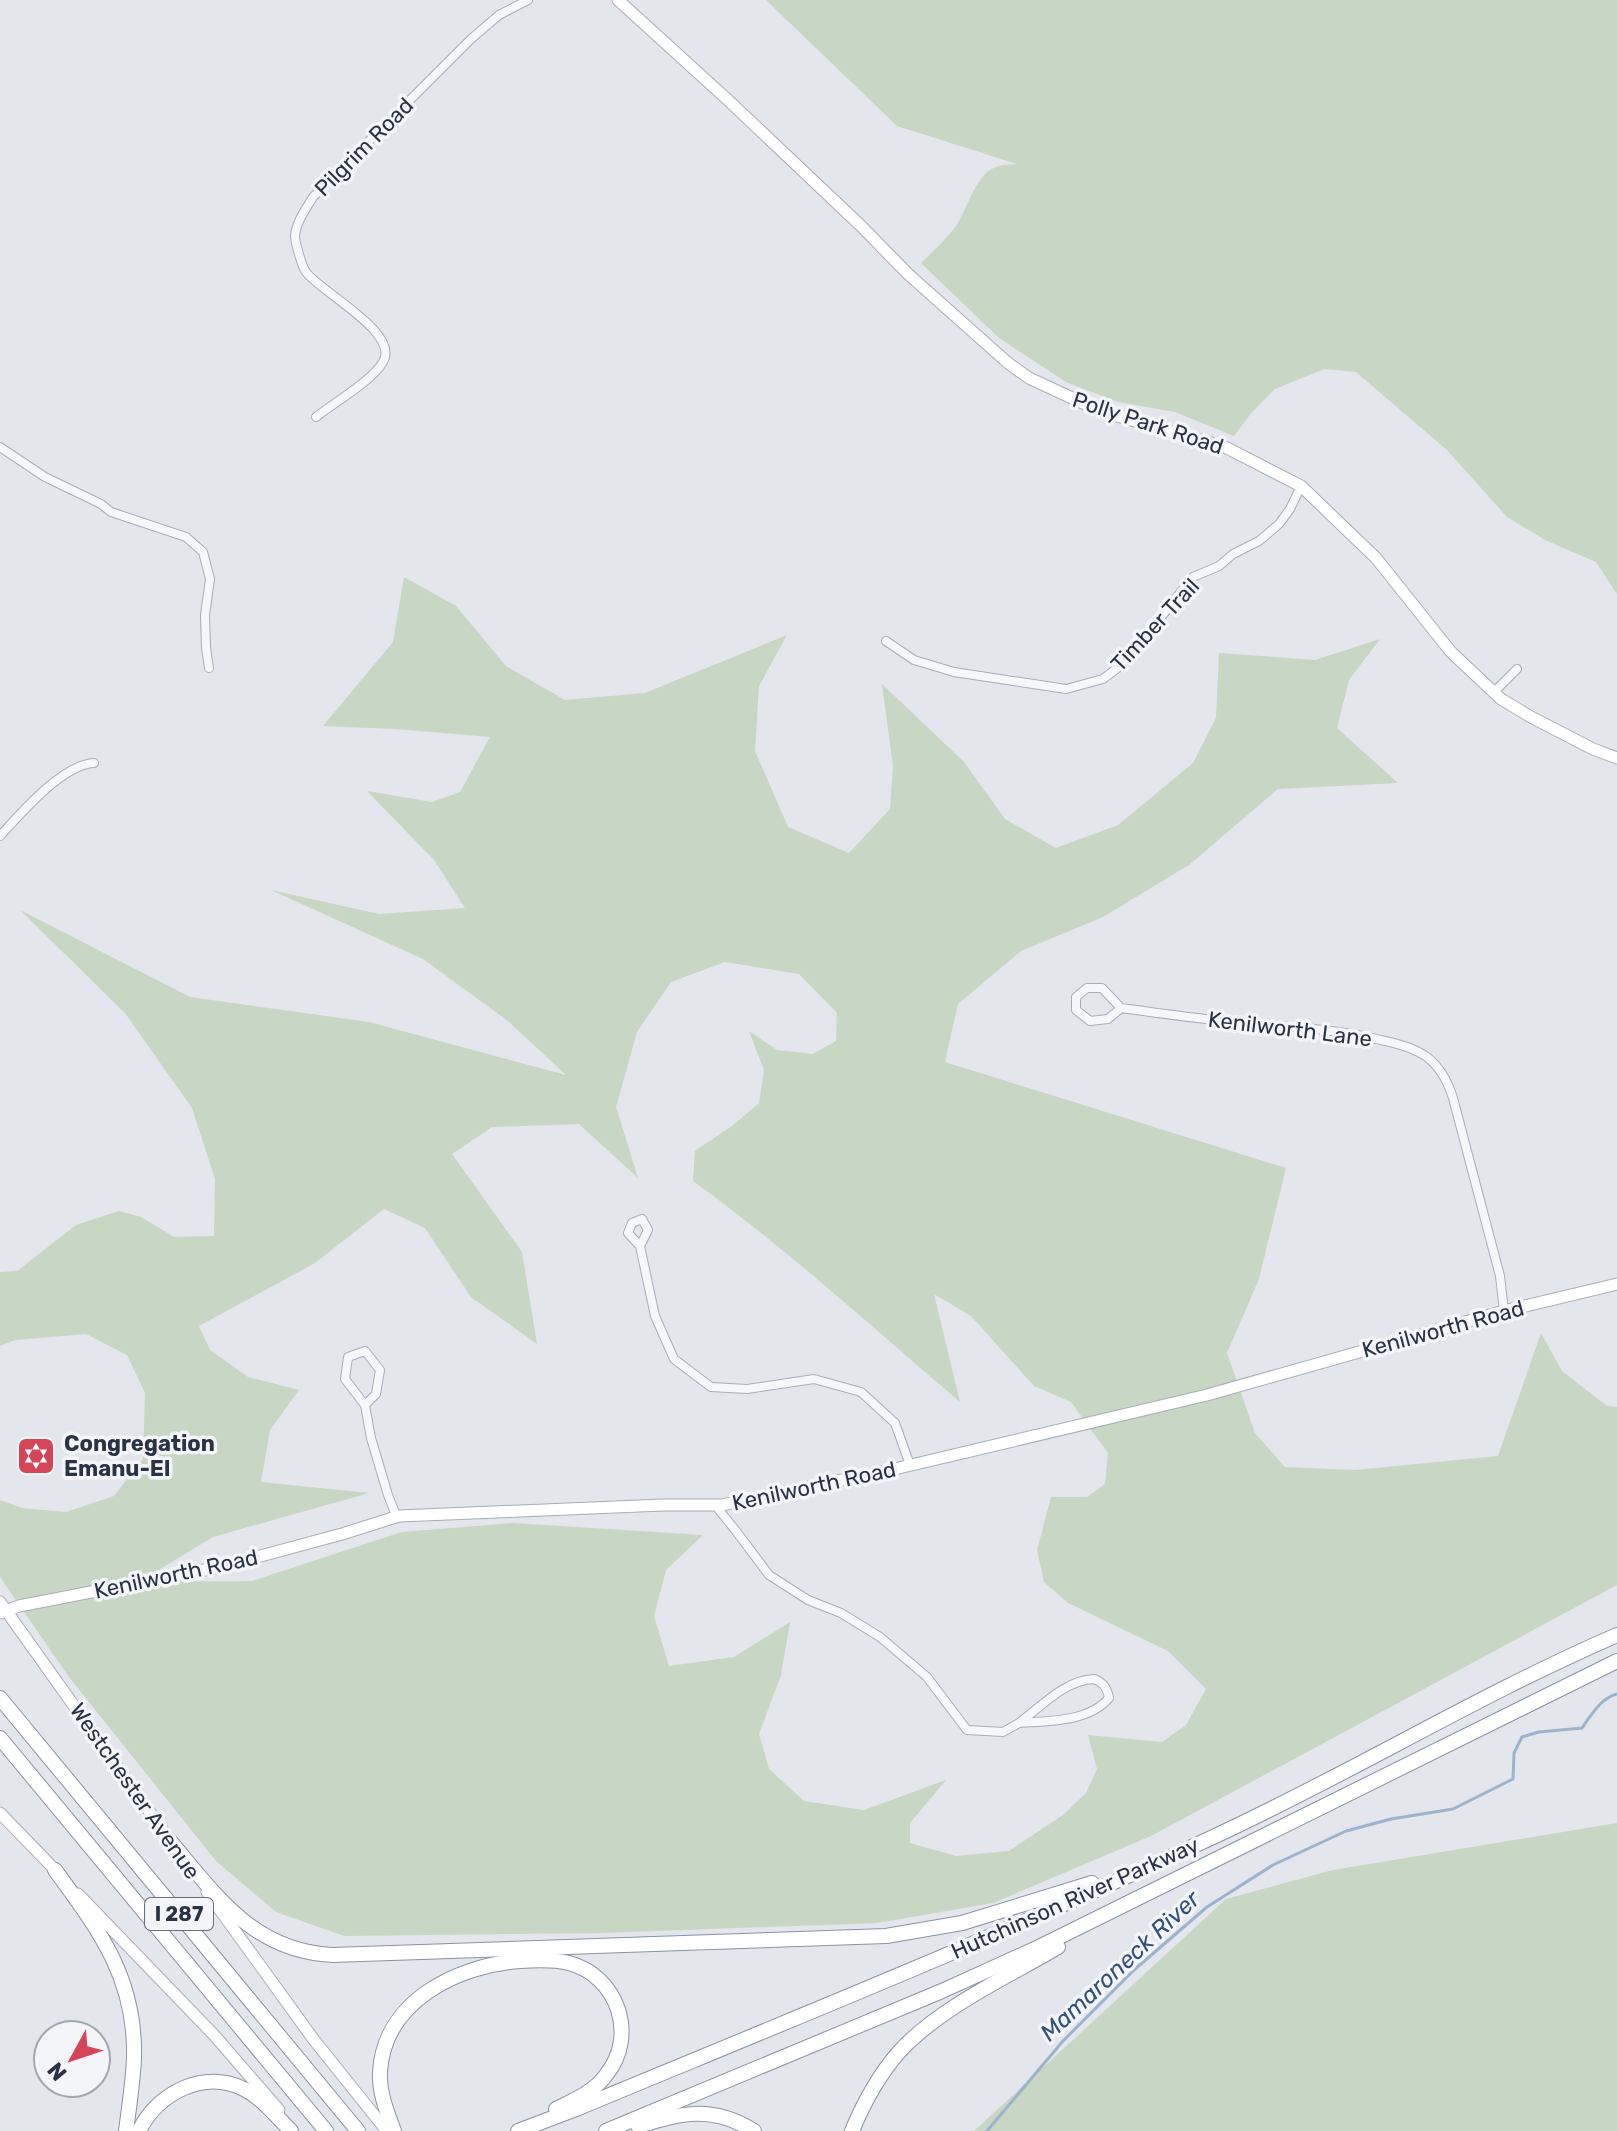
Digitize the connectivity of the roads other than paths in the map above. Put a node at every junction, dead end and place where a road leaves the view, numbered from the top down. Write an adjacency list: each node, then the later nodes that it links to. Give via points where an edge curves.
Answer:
1 (528, 0): 3 (street, Pilgrim Road, via 471,39 313,197 301,218 295,237 305,271 364,319 386,352 371,375)
2 (618, 0): 5 (street, Polly Park Road, via 908,274 1029,378 1100,411 1225,447)
3 (316, 417)
4 (0, 447): 7 (street, via 111,512 186,537 203,552 210,579 205,615)
5 (1301, 486): 6 (street, Timber Trail, via 1279,524 1219,566 1193,577 1124,663 1103,679 1066,689 954,672 914,660); 9 (street, Polly Park Road, via 1376,558 1451,652)
6 (886, 641)
7 (209, 668)
8 (1517, 669): 9 (street)
9 (1494, 692): 10 (street, Polly Park Road, via 1531,717)
10 (1617, 758)
11 (94, 763): 12 (street, via 84,763 54,783)
12 (0, 836)
13 (1121, 1008): 13 (street, Kenilworth Lane, via 1102,988 1087,988 1076,997 1076,1010 1090,1021 1108,1019); 16 (street, Kenilworth Lane, via 1357,1034 1425,1056 1448,1083 1453,1098 1500,1276)
14 (640, 1246): 18 (street, via 655,1316 674,1359 711,1387 747,1389 814,1379 861,1392 895,1423)
15 (1617, 1284): 16 (street, Kenilworth Road)
16 (1504, 1311): 18 (street, Kenilworth Road, via 1207,1395)
17 (365, 1405): 17 (street, via 345,1379 348,1357 365,1351 380,1370 376,1394); 20 (street, via 388,1495)
18 (910, 1465): 19 (street, Kenilworth Road)
19 (715, 1505): 20 (street, Kenilworth Road); 25 (street, via 769,1575 880,1637 927,1677 967,1730 1003,1732)
20 (399, 1516): 21 (street, Kenilworth Road, via 220,1567)
21 (2, 1609): 28 (street, Westchester Avenue)
22 (1617, 1635): 30 (highway, Hutchinson River Parkway)
23 (1617, 1661): 31 (highway, Hutchinson River Parkway)
24 (0, 1698): 36 (highway, I 287)
25 (1019, 1723): 25 (street, via 1092,1712 1107,1702 1108,1690 1094,1679 1071,1684)
26 (0, 1738): 35 (highway, I 287)
27 (0, 1813): 29 (street)
28 (170, 1841): 30 (highway, via 252,1929 292,1948 332,1955 886,1936 962,1923); 37 (street, Westchester Avenue)
29 (55, 1870): 32 (highway, via 103,1938 127,1995 134,2061); 34 (street, via 214,2035)
30 (1139, 1871): 39 (highway, Hutchinson River Parkway)
31 (1150, 1893): 40 (highway, Hutchinson River Parkway, via 958,1984); 43 (highway, via 926,2028 880,2076)
32 (126, 2131)
33 (139, 2131): 34 (highway, via 165,2098 208,2082 244,2089)
34 (294, 2131)
35 (326, 2131)
36 (358, 2131)
37 (387, 2131)
38 (394, 2131): 39 (highway, via 382,2097 382,2061 393,2030 415,2002 445,1980 478,1967 526,1960 573,1964 598,1978 615,2002 622,2028 617,2058 592,2089)
39 (516, 2131)
40 (606, 2131)
41 (622, 2131): 42 (highway, via 694,2113 727,2118)
42 (754, 2131)
43 (852, 2131)

